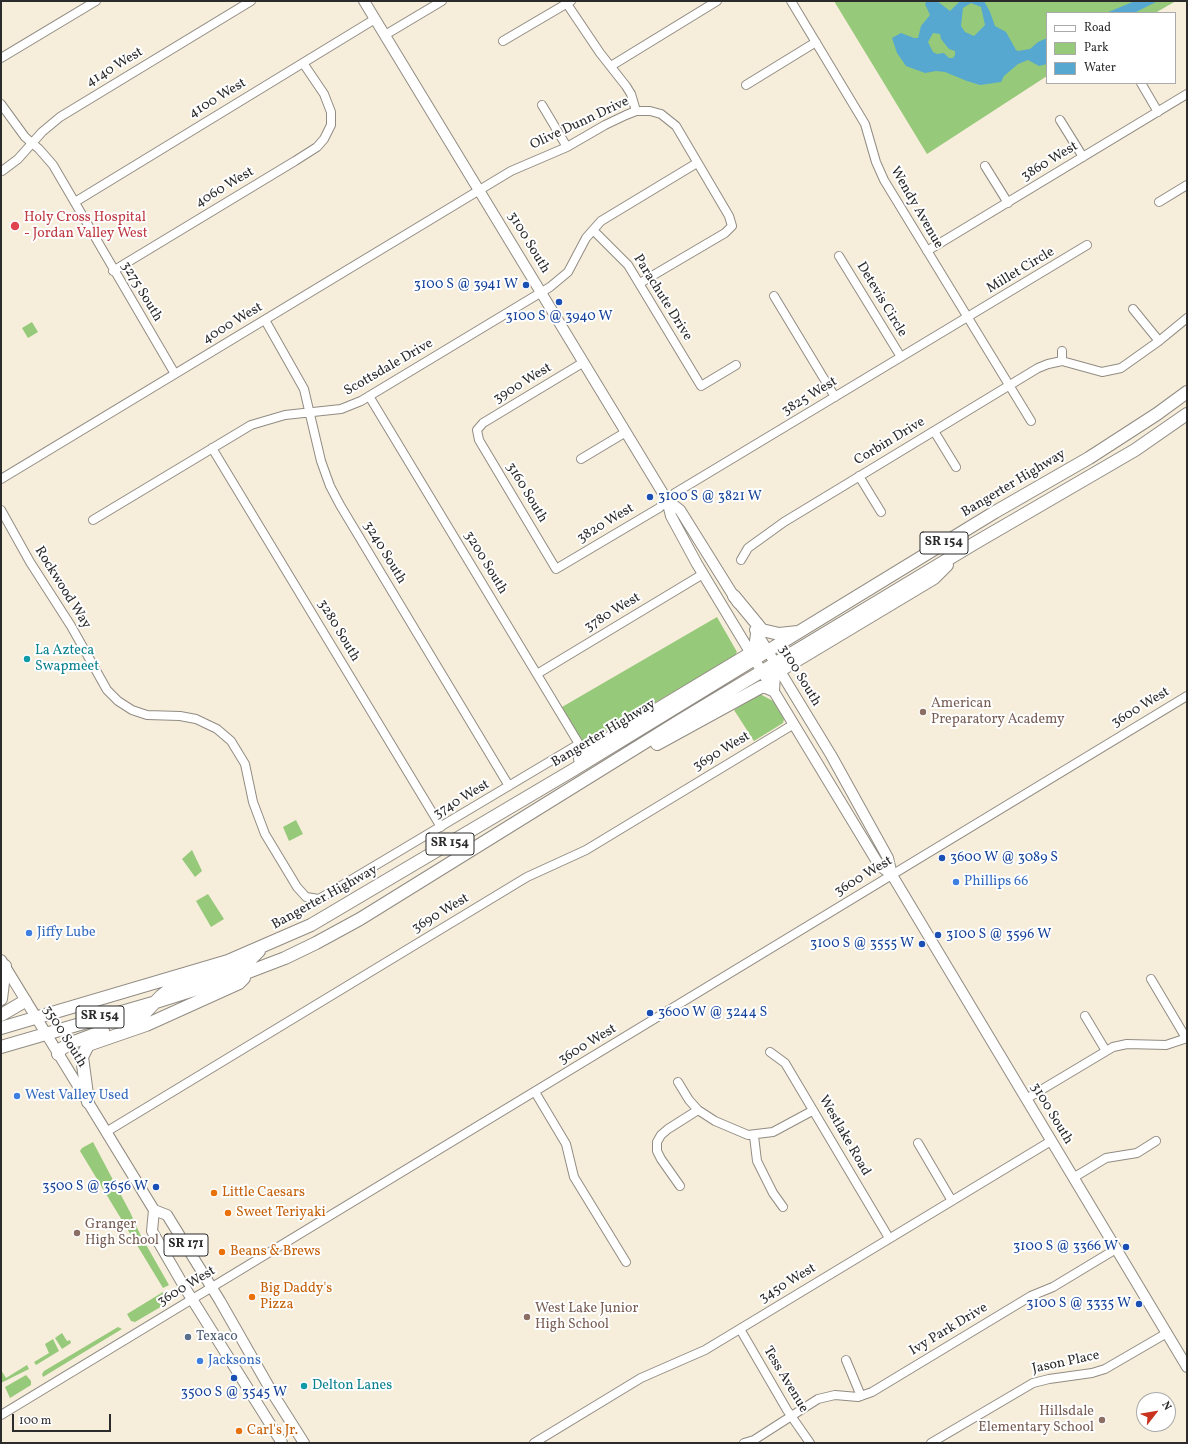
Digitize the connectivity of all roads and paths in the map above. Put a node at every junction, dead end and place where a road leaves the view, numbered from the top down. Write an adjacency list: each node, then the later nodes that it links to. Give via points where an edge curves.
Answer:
1 (96, 1): 12 (street)
2 (252, 1): 23 (street, 4140 West, via 68,112 46,127)
3 (364, 1): 8 (main road, 3100 South)
4 (442, 1): 9 (street)
5 (717, 1): 14 (street)
6 (791, 1): 11 (street, Wendy Avenue)
7 (568, 2): 10 (street); 14 (street)
8 (375, 19): 9 (main road, 3100 South); 13 (street, 4100 West)
9 (385, 35): 30 (main road, 3100 South)
10 (503, 41)
11 (816, 42): 16 (street); 36 (street, Wendy Avenue, via 865,124 879,172)
12 (1, 58)
13 (303, 63): 31 (street, 4100 West); 38 (street, 4060 West, via 324,94 331,112 330,125 317,148)
14 (611, 66): 20 (street, via 629,90)
15 (1142, 84): 21 (street)
16 (746, 85)
17 (1187, 94): 21 (street, 3860 West)
18 (1, 104): 23 (street, via 15,125)
19 (542, 105): 24 (street)
20 (636, 112): 24 (street, Olive Dunn Drive, via 604,124); 26 (street, Olive Dunn Drive, via 656,112 671,121)
21 (1158, 112): 25 (street, 3860 West)
22 (1060, 120): 25 (street)
23 (32, 143): 28 (street, 4140 West, via 18,159); 31 (street, 3275 South, via 53,165)
24 (567, 147): 30 (street, Olive Dunn Drive, via 523,165)
25 (1083, 157): 33 (street, 3860 West)
26 (697, 163): 34 (street, Scottsdale Drive, via 612,214); 39 (street, Olive Dunn Drive, via 729,216 732,226 725,233)
27 (985, 166): 33 (street)
28 (2, 171)
29 (1187, 186): 32 (street)
30 (479, 190): 40 (main road, 3100 South); 45 (street, 4000 West)
31 (75, 202): 38 (street, 3275 South)
32 (1159, 202)
33 (1008, 203): 36 (street, 3860 West)
34 (593, 230): 39 (street, Parachute Drive, via 628,265); 40 (street, Scottsdale Drive, via 568,272)
35 (1087, 246): 43 (street, Millet Circle)
36 (927, 251): 43 (street, Wendy Avenue)
37 (839, 256): 48 (street, Detevis Circle)
38 (114, 271): 52 (street, 3275 South)
39 (640, 284): 51 (street, Parachute Drive, via 701,386)
40 (542, 292): 50 (main road, 3100 South); 55 (street, Scottsdale Drive)
41 (774, 296): 56 (street)
42 (1133, 310): 46 (street)
43 (968, 317): 48 (street, 3825 West); 53 (street, Wendy Avenue)
44 (1187, 318): 46 (street, Corbin Drive)
45 (265, 320): 52 (street, 4000 West); 57 (street, 3240 South, via 298,375)
46 (1159, 341): 49 (street, Corbin Drive, via 1126,366 1116,370 1097,371)
47 (1062, 351): 49 (street)
48 (900, 357): 56 (street, 3825 West)
49 (1062, 361): 53 (street, Corbin Drive, via 1043,366)
50 (584, 362): 60 (street, 3900 West, via 482,423); 62 (main road, 3100 South)
51 (736, 365)
52 (175, 374): 68 (street, 4000 West)
53 (1010, 386): 59 (street, Wendy Avenue); 61 (street, Corbin Drive)
54 (1187, 392): 65 (highway, Bangerter Highway / SR 154)
55 (369, 396): 57 (street, Scottsdale Drive, via 341,409); 84 (street, 3200 South)
56 (835, 397): 69 (street, 3825 West)
57 (311, 412): 63 (street, Scottsdale Drive, via 259,422); 91 (street, 3240 South, via 321,461 340,505)
58 (1187, 414): 73 (highway, SR 154, via 1135,450)
59 (1031, 421)
60 (477, 430): 75 (street, 3160 South, via 479,440)
61 (934, 431): 66 (street); 67 (street, Corbin Drive)
62 (626, 432): 64 (street); 69 (main road, 3100 South)
63 (212, 448): 72 (street, Scottsdale Drive); 92 (street, 3280 South)
64 (582, 458)
65 (1089, 458): 73 (highway, Bangerter Highway, via 1080,470 966,538); 78 (highway, Bangerter Highway / SR 154, via 941,544)
66 (956, 467)
67 (859, 476): 71 (street); 74 (street, Corbin Drive, via 774,528 748,548)
68 (1, 479)
69 (667, 500): 75 (street, 3820 West, via 658,508); 76 (main road, 3100 South, via 671,516); 77 (main road, 3100 South, via 680,510)
70 (1, 510): 95 (street, Rockwood Way, via 112,696 140,713 189,717 204,722 224,735 236,748 247,771 263,829)
71 (881, 512)
72 (93, 520)
73 (951, 557): 82 (highway, Bangerter Highway, via 934,578)
74 (741, 560)
75 (556, 569)
76 (703, 574): 81 (main road, 3100 South); 84 (street, 3780 West)
77 (734, 596): 78 (highway, via 762,630 780,634); 79 (main road, 3100 South)
78 (802, 632): 80 (highway, Bangerter Highway / SR 154)
79 (757, 634): 80 (main road, 3100 South); 81 (highway)
80 (768, 652): 81 (highway, Bangerter Highway / SR 154); 82 (main road, 3100 South)
81 (753, 656): 83 (main road, 3100 South); 90 (highway, Bangerter Highway / SR 154)
82 (777, 667): 83 (highway, Bangerter Highway / SR 154); 85 (highway); 94 (main road, 3100 South, via 831,755 888,858)
83 (762, 672): 85 (main road, 3100 South); 89 (highway, Bangerter Highway / SR 154)
84 (537, 674): 88 (street, 3200 South)
85 (773, 690): 87 (main road, 3100 South); 89 (highway, via 761,687 649,748)
86 (1187, 696): 94 (street, 3600 West)
87 (794, 724): 94 (main road, 3100 South, via 879,865); 119 (street, 3690 West, via 586,850 527,877)
88 (579, 744): 91 (street, 3740 West)
89 (635, 749): 93 (highway, Bangerter Highway / SR 154)
90 (572, 770): 93 (highway, via 561,786 482,835); 96 (highway, Bangerter Highway / SR 154, via 326,917)
91 (509, 786): 92 (street, 3740 West)
92 (441, 828): 95 (street, 3740 West, via 319,899 306,897)
93 (474, 848): 98 (highway, Bangerter Highway / SR 154, via 330,936)
94 (892, 876): 114 (street, 3600 West); 115 (main road, 3100 South)
95 (297, 887)
96 (263, 947): 102 (highway, via 247,964 176,986 165,992); 105 (highway, Bangerter Highway / SR 154, via 228,960)
97 (3, 963): 100 (highway); 101 (main road, 3500 South / SR 171)
98 (253, 971): 102 (highway, Bangerter Highway / SR 154); 116 (highway, via 239,983 146,1025 88,1045 82,1057)
99 (1150, 979): 108 (street)
100 (1, 999)
101 (25, 1001): 103 (highway); 105 (main road, 3500 South / SR 171)
102 (156, 1002): 107 (highway, Bangerter Highway / SR 154); 112 (highway, via 136,1020 77,1040 61,1049)
103 (1, 1015)
104 (1085, 1016): 110 (street)
105 (35, 1018): 106 (highway, Bangerter Highway / SR 154); 107 (main road, 3500 South / SR 171)
106 (1, 1028)
107 (45, 1034): 109 (highway, Bangerter Highway / SR 154); 112 (main road, 3500 South / SR 171)
108 (1187, 1038): 110 (street, via 1166,1045 1127,1044)
109 (1, 1047)
110 (1106, 1050): 115 (street)
111 (770, 1052): 118 (street, Westlake Road, via 785,1063)
112 (58, 1054): 116 (main road, 3500 South / SR 171)
113 (678, 1082): 117 (street)
114 (535, 1092): 131 (street, via 566,1144 574,1177); 132 (street, 3600 West)
115 (1026, 1099): 121 (main road, 3100 South)
116 (88, 1102): 119 (main road, 3500 South / SR 171)
117 (698, 1110): 120 (street, via 735,1130); 125 (street, via 668,1128 657,1142 659,1155 670,1175)
118 (812, 1111): 120 (street, via 781,1129); 129 (street, Westlake Road)
119 (106, 1132): 128 (main road, 3500 South / SR 171)
120 (754, 1136): 127 (street, via 757,1161)
121 (1051, 1141): 124 (main road, 3100 South); 126 (street, 3450 West)
122 (1156, 1142): 124 (street, via 1137,1153 1106,1158)
123 (918, 1143): 126 (street)
124 (1073, 1178): 130 (main road, 3100 South)
125 (680, 1186)
126 (952, 1201): 129 (street, 3450 West)
127 (782, 1207)
128 (154, 1210): 132 (main road, 3500 South / SR 171, via 167,1215); 133 (main road, SR 171, via 152,1231)
129 (889, 1238): 134 (street, 3450 West)
130 (1116, 1249): 135 (main road, 3100 South); 138 (street, Ivy Park Drive, via 1049,1289 1031,1296 872,1392)
131 (626, 1262)
132 (212, 1288): 133 (street, 3600 West); 142 (main road, 3500 South / SR 171, via 252,1360)
133 (192, 1300): 139 (street, 3600 West); 141 (main road, SR 171)
134 (740, 1329): 140 (street, Tess Avenue); 143 (street, 3450 West, via 698,1353 641,1378)
135 (1166, 1333): 137 (main road, 3100 South); 146 (street, Jason Place, via 1105,1369 1045,1379 1028,1385)
136 (846, 1360): 138 (street)
137 (1187, 1367)
138 (861, 1396): 140 (street, Ivy Park Drive, via 826,1396)
139 (1, 1415)
140 (791, 1415): 144 (street, Ivy Park Drive, via 754,1440); 145 (street, Tess Avenue)
141 (282, 1443)
142 (304, 1443)
143 (534, 1443)
144 (744, 1443)
145 (810, 1443)
146 (931, 1443)

